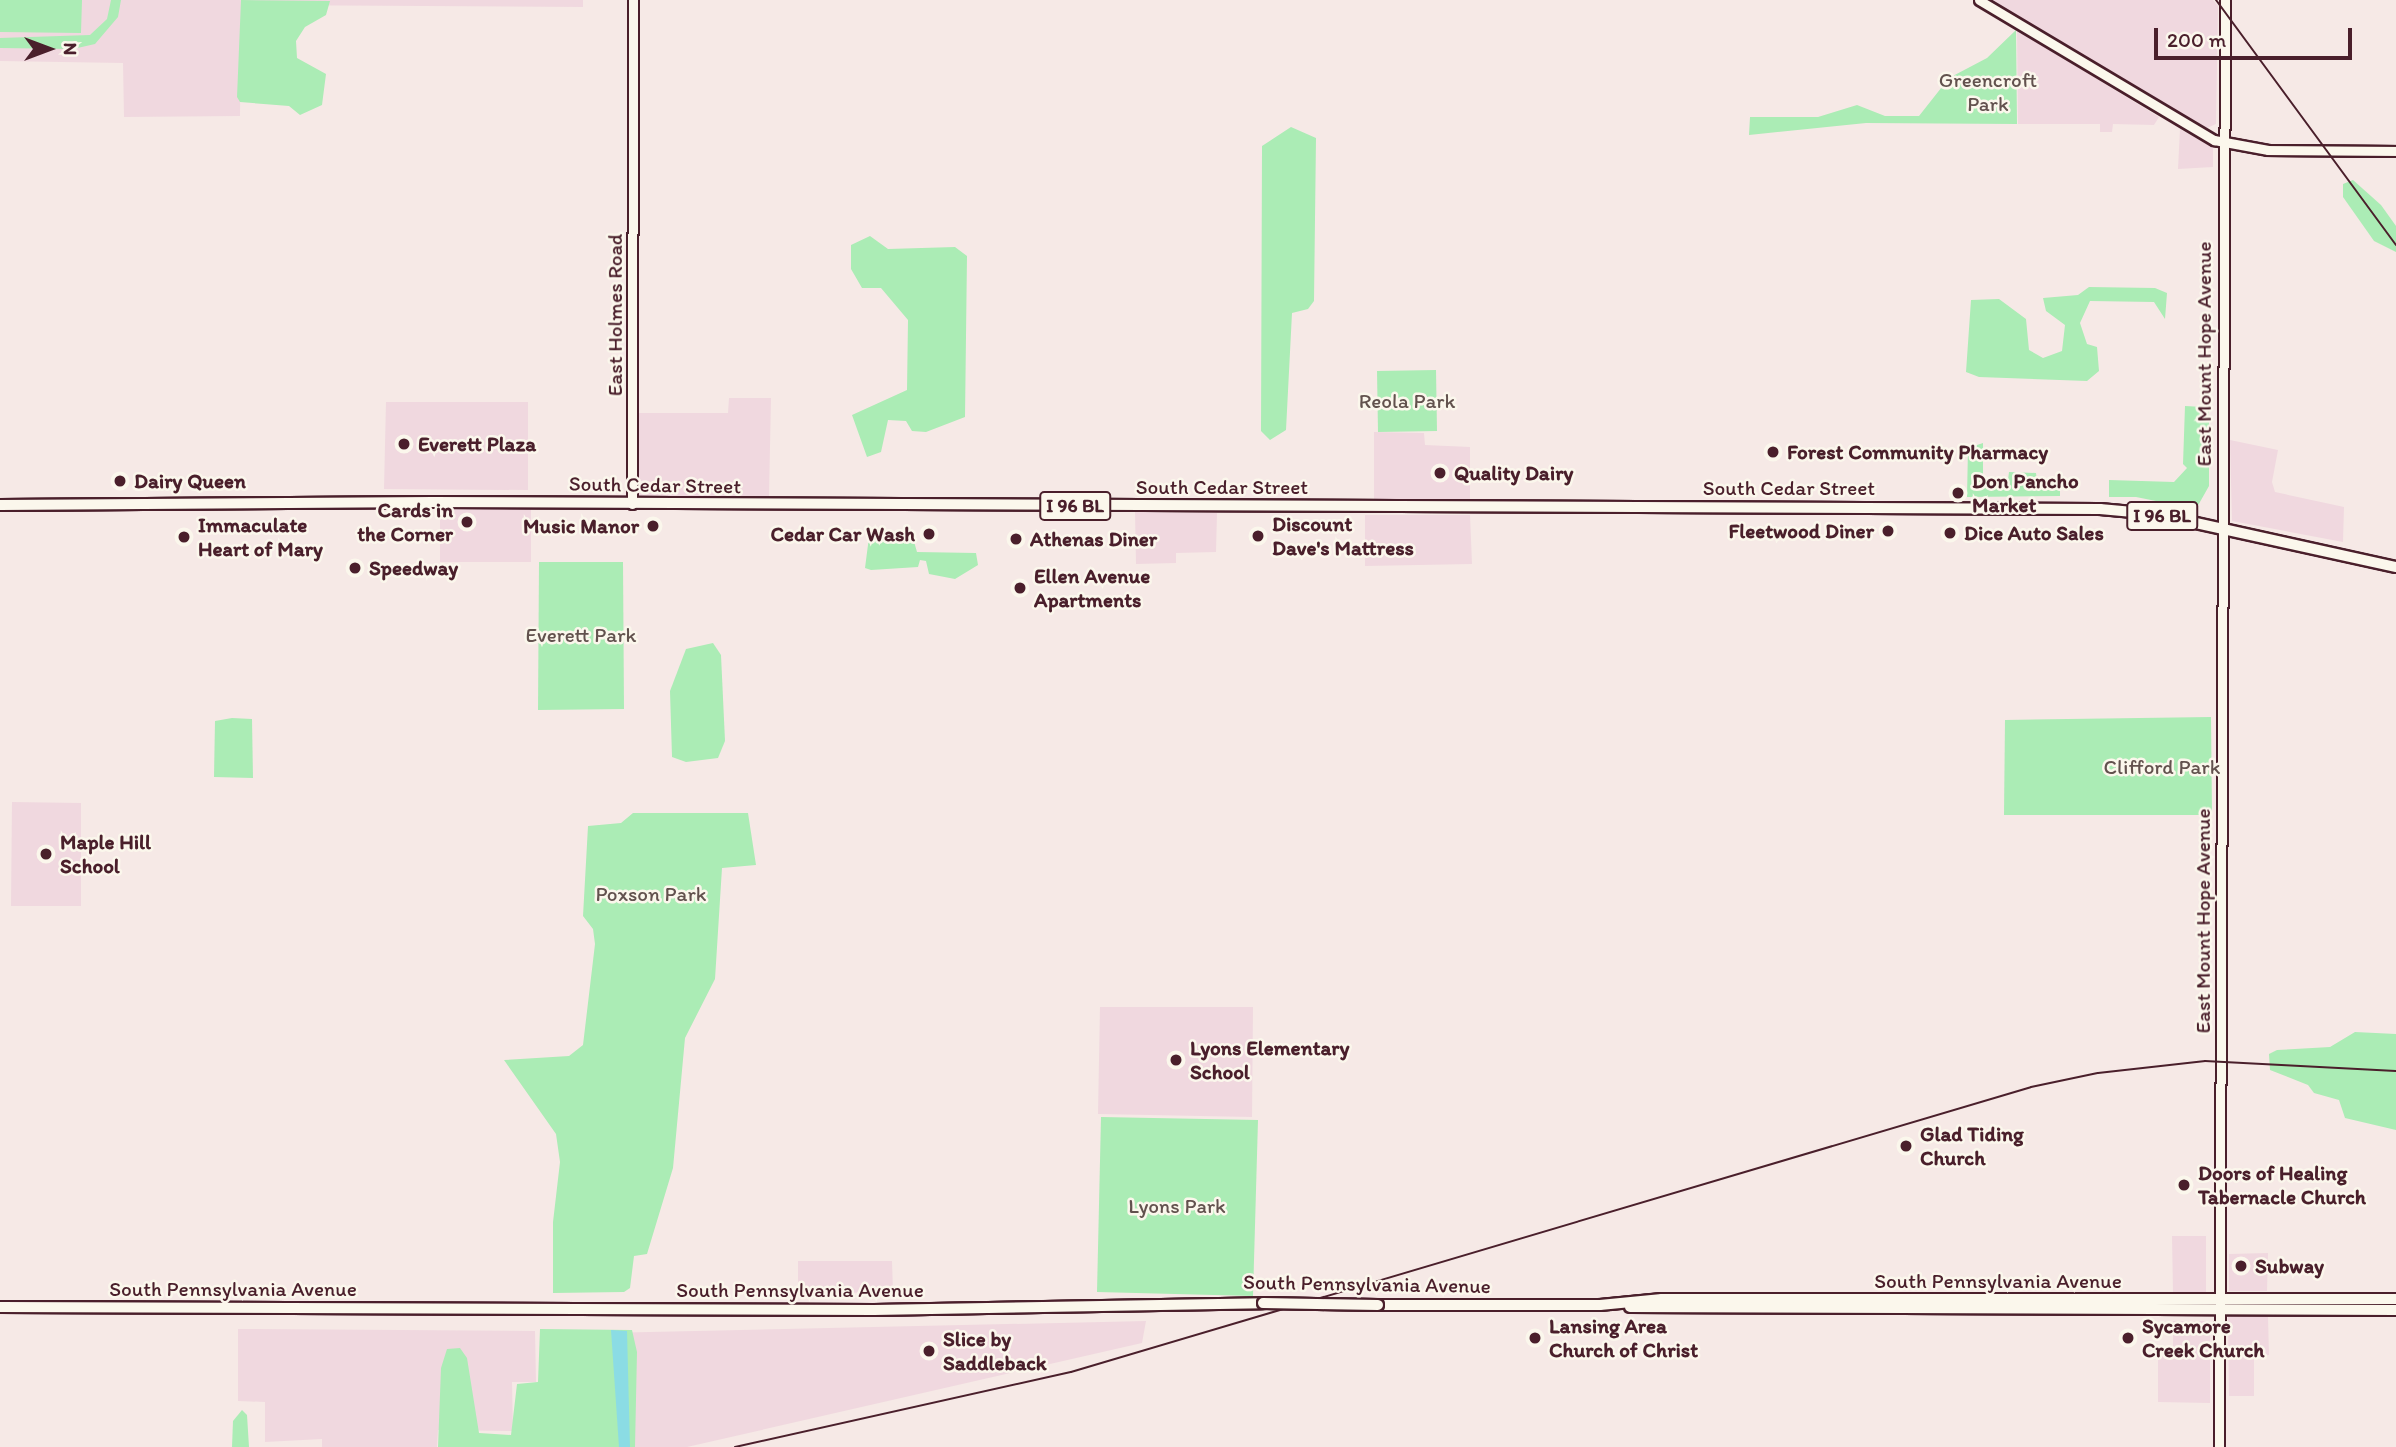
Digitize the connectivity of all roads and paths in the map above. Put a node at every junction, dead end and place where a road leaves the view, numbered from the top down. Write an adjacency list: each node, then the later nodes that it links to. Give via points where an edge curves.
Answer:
1 (634, 0): 6 (street, East Holmes Road)
2 (1979, 0): 4 (street, via 2185,126)
3 (2225, 0): 4 (street, East Mount Hope Avenue)
4 (2224, 144): 5 (street, via 2264,150); 8 (street, East Mount Hope Avenue)
5 (2396, 151)
6 (632, 504): 7 (main road, South Cedar Street / I 96 BL); 8 (main road, South Cedar Street / I 96 BL, via 2093,509 2144,512)
7 (0, 505)
8 (2222, 528): 9 (main road, South Cedar Street / I 96 BL); 11 (street, East Mount Hope Avenue)
9 (2396, 567)
10 (2396, 1300): 11 (main road, South Pennsylvania Avenue)
11 (2220, 1304): 12 (main road, South Pennsylvania Avenue, bridge, via 1674,1310 1600,1305 1263,1303 836,1310); 13 (main road, South Pennsylvania Avenue); 14 (street, East Mount Hope Avenue)
12 (0, 1307)
13 (2396, 1310)
14 (2219, 1447)

